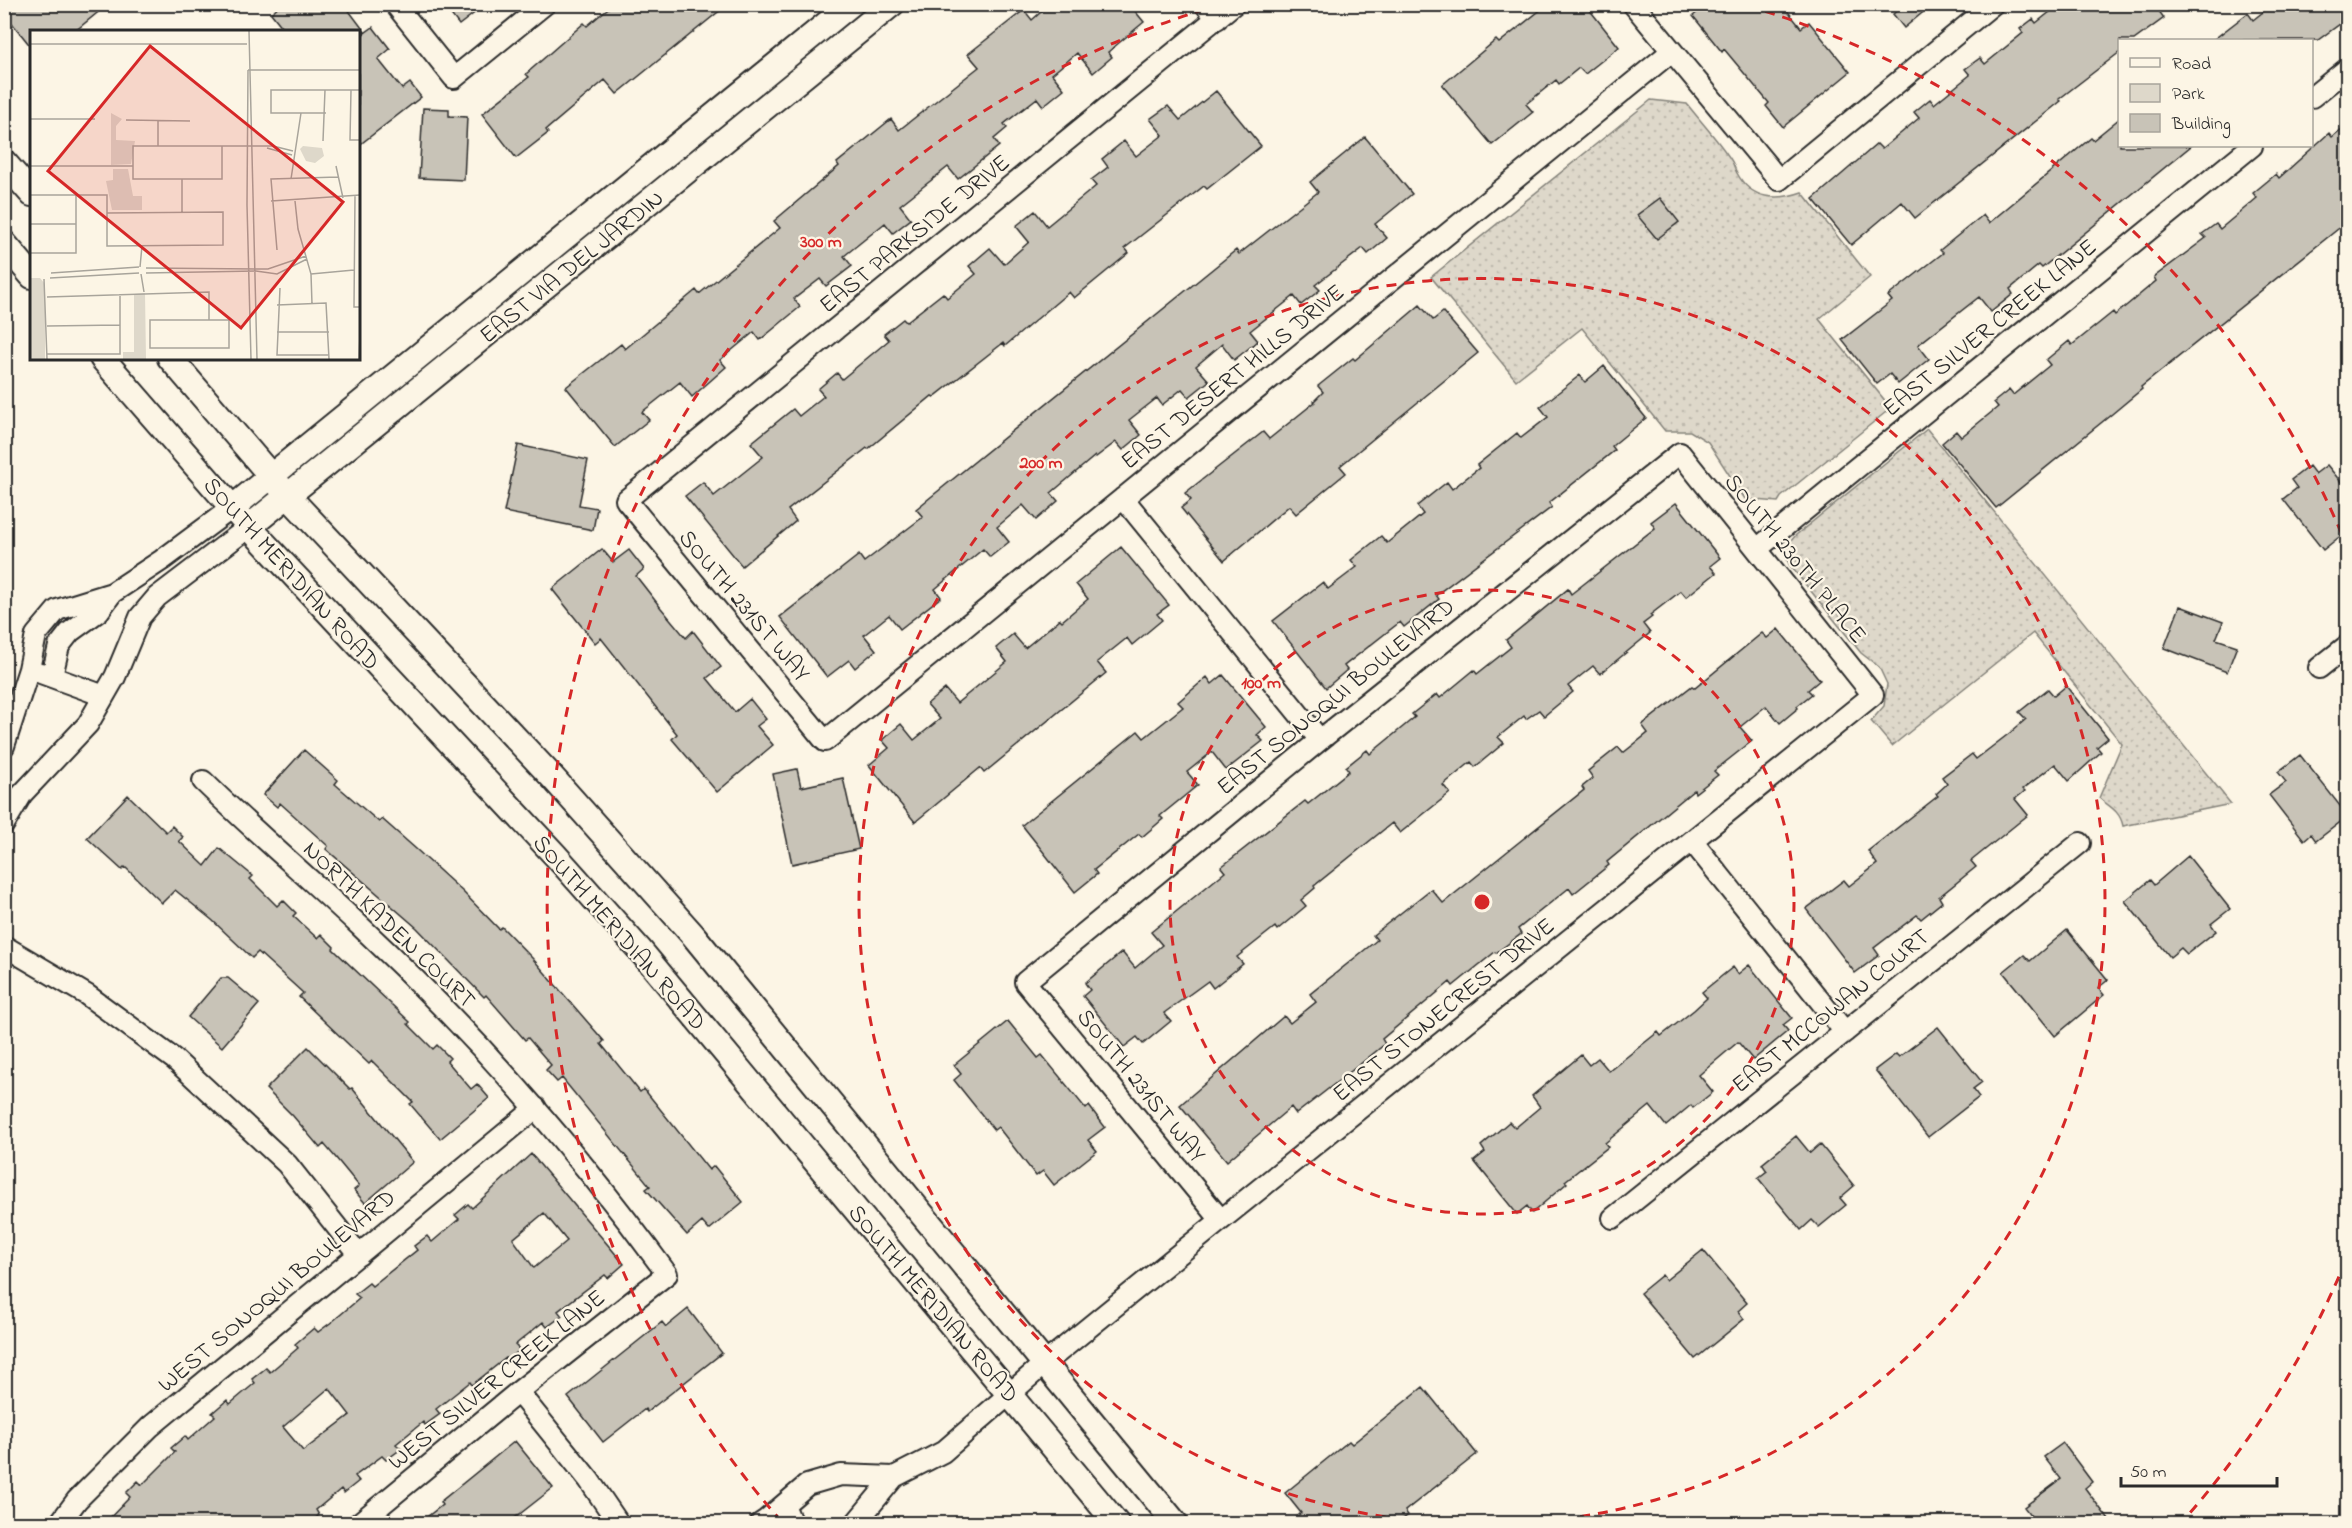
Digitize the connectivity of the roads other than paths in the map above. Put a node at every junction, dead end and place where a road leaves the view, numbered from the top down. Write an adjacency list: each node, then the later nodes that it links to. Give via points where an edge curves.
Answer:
1 (394, 4): 2 (street, via 454,78)
2 (545, 4)
3 (851, 4): 20 (street, EAST VIA DEL JARDIN)
4 (892, 4): 21 (street, EAST VIA DEL JARDIN)
5 (1234, 4): 8 (street, EAST PARKSIDE DRIVE)
6 (1634, 4): 9 (street)
7 (1993, 4): 9 (street, via 1779,180)
8 (1211, 12): 23 (street, EAST PARKSIDE DRIVE)
9 (1672, 51): 22 (street, EAST DESERT HILLS DRIVE)
10 (2348, 68): 11 (street)
11 (2313, 96)
12 (2251, 147): 26 (street, EAST SILVER CREEK LANE)
13 (4, 162): 14 (street)
14 (30, 192)
15 (4, 243): 16 (street)
16 (30, 274)
17 (104, 360): 24 (street, SOUTH MERIDIAN ROAD)
18 (172, 360): 20 (street, SOUTH MERIDIAN ROAD)
19 (1680, 453): 26 (street, SOUTH 230TH PLACE); 34 (street, EAST SONOQUI BOULEVARD)
20 (271, 476): 21 (street, SOUTH MERIDIAN ROAD); 24 (street, EAST VIA DEL JARDIN)
21 (288, 496): 25 (street, EAST VIA DEL JARDIN); 49 (street, SOUTH MERIDIAN ROAD, via 654,890)
22 (1123, 498): 34 (street); 35 (street, EAST DESERT HILLS DRIVE)
23 (626, 500): 35 (street, SOUTH 231ST WAY)
24 (232, 508): 25 (street, SOUTH MERIDIAN ROAD); 27 (street)
25 (249, 527): 33 (street, via 182,577 140,617); 51 (street, SOUTH MERIDIAN ROAD, via 604,910)
26 (1757, 549): 32 (street, SOUTH 230TH PLACE)
27 (112, 593): 30 (street, via 57,610 36,635); 31 (street, via 99,611 58,646)
28 (2348, 645): 29 (street)
29 (2319, 668)
30 (29, 669): 31 (street); 36 (street)
31 (52, 676): 33 (street)
32 (1873, 695): 39 (street, EAST STONECREST DRIVE)
33 (104, 696): 38 (street, via 88,724 22,794)
34 (1320, 740): 42 (street, EAST SONOQUI BOULEVARD)
35 (825, 741)
36 (4, 746)
37 (203, 781): 44 (street, NORTH KADEN COURT, via 360,926)
38 (4, 824)
39 (1692, 841): 43 (street); 46 (street, EAST STONECREST DRIVE)
40 (2080, 843): 43 (street, EAST MCCOWAN COURT)
41 (4, 946): 47 (street, via 87,995 174,1059 288,1164)
42 (1025, 982): 46 (street, SOUTH 231ST WAY)
43 (1845, 1032): 45 (street, EAST MCCOWAN COURT)
44 (536, 1108): 47 (street, WEST SONOQUI BOULEVARD); 48 (street, NORTH KADEN COURT)
45 (1613, 1218)
46 (1221, 1220): 49 (street, EAST STONECREST DRIVE)
47 (359, 1254): 54 (street, WEST SONOQUI BOULEVARD, via 150,1427 77,1500)
48 (667, 1274): 50 (street, WEST SILVER CREEK LANE)
49 (1045, 1363): 51 (street, EAST STONECREST DRIVE); 61 (street, SOUTH MERIDIAN ROAD)
50 (518, 1392): 55 (street, WEST SILVER CREEK LANE); 56 (street)
51 (1010, 1394): 52 (street, EAST STONECREST DRIVE, via 943,1452); 60 (street, SOUTH MERIDIAN ROAD)
52 (894, 1476): 53 (street, via 841,1475 807,1485); 59 (street)
53 (784, 1505): 57 (street); 58 (street)
54 (59, 1524)
55 (358, 1524)
56 (619, 1524)
57 (760, 1524)
58 (792, 1524)
59 (855, 1524)
60 (1117, 1524)
61 (1176, 1524)

